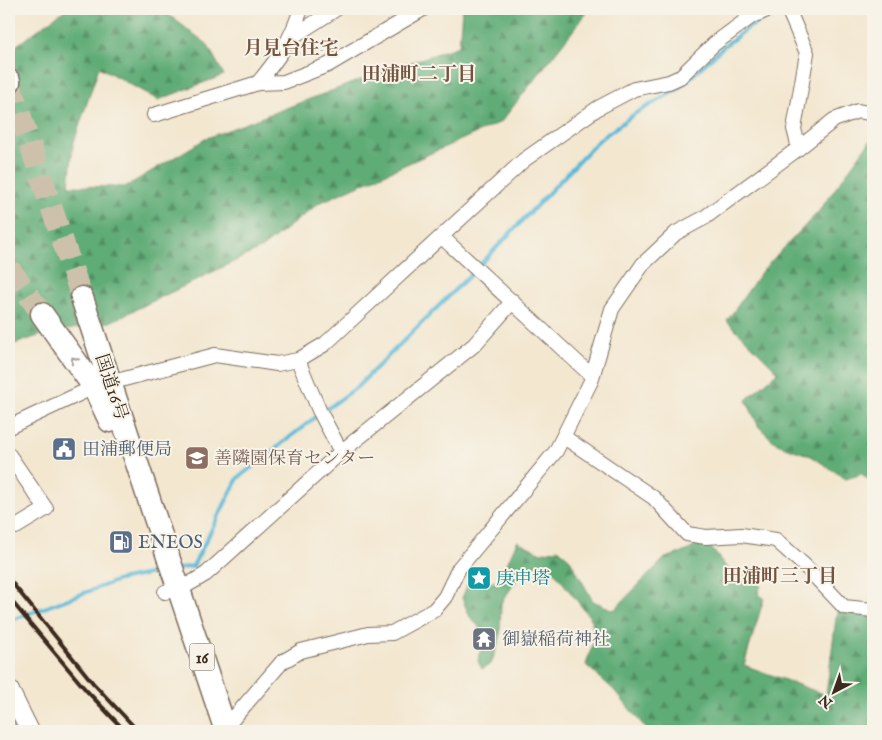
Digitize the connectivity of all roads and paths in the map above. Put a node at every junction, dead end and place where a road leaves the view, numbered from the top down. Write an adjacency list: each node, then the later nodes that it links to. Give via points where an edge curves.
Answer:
1 (301, 9): 6 (street)
2 (336, 9): 6 (street)
3 (423, 9): 7 (street, via 328,65 284,82)
4 (770, 9): 11 (street, via 752,16 714,44 680,77 634,89 590,114 524,160)
5 (788, 9): 10 (street, via 808,53 794,129)
6 (292, 37): 7 (street)
7 (258, 83): 9 (street)
8 (873, 114): 10 (street, via 858,111 834,120)
9 (154, 115)
10 (799, 148): 16 (street, via 704,218 676,233 643,264 612,309)
11 (442, 237): 13 (street); 15 (street, via 325,344)
12 (82, 298): 17 (highway, 国道16号 / 16)
13 (513, 301): 16 (street); 20 (street, via 474,345)
14 (42, 314): 17 (highway, 国道16号 / 16, one-way to 14)
15 (298, 360): 17 (street, via 277,364 215,355); 20 (street, via 319,410)
16 (592, 376): 19 (street)
17 (102, 385): 18 (street); 23 (highway, 国道16号 / 16, via 107,414)
18 (9, 427)
19 (564, 437): 24 (street, via 654,498 687,534 741,535 776,540 844,607); 26 (street, via 556,451 459,568 446,597 434,610 392,633 368,634 302,651 282,662)
20 (342, 452): 23 (street, via 206,574)
21 (9, 455): 22 (street, via 46,509)
22 (16, 527)
23 (169, 579): 26 (highway, 国道16号 / 16)
24 (873, 610)
25 (9, 689): 27 (street)
26 (221, 730)
27 (30, 731)

